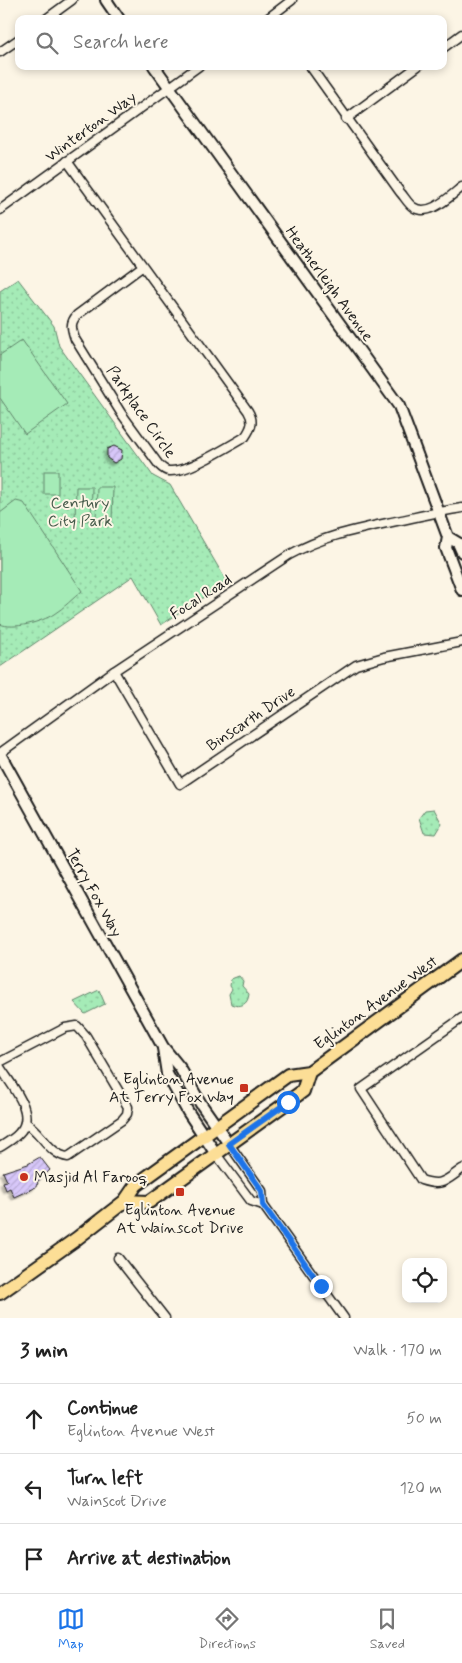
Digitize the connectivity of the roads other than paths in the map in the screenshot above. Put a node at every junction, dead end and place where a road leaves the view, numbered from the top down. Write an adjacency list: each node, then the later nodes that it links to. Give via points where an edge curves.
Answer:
1 (72, 0): 4 (street)
2 (106, 0): 5 (street)
3 (292, 0): 6 (street)
4 (51, 15)
5 (116, 15)
6 (274, 15)
7 (462, 34): 9 (street)
8 (15, 42): 10 (street)
9 (447, 45)
10 (0, 52)
11 (157, 70): 15 (street, Heatherleigh Avenue)
12 (193, 70): 15 (street, Winterton Way)
13 (313, 70): 16 (street)
14 (412, 70): 16 (street)
15 (169, 87): 17 (street, Winterton Way); 22 (street, Heatherleigh Avenue, via 398,406)
16 (346, 118): 18 (street, via 413,208 428,210)
17 (67, 161): 19 (street, Winterton Way); 20 (street, Parkplace Circle)
18 (462, 188)
19 (0, 210)
20 (143, 266): 20 (street, Parkplace Circle, via 77,314 72,333 121,413 159,465 169,472 181,470 245,437 252,418)
21 (462, 508): 22 (street, Focal Road)
22 (439, 512): 23 (street, Heatherleigh Avenue); 27 (street, Focal Road, via 324,538 307,546)
23 (448, 536): 24 (street, Heatherleigh Avenue, via 458,542); 25 (street, Heatherleigh Avenue, via 446,548)
24 (462, 552)
25 (462, 590)
26 (462, 642): 27 (street, Binscarth Drive, via 356,665 180,784)
27 (114, 671): 28 (street, Focal Road)
28 (0, 754): 31 (street, Terry Fox Way)
29 (462, 960): 34 (main road, Eglinton Avenue West)
30 (462, 1018): 41 (street, via 360,1089 421,1180 435,1184)
31 (163, 1047): 36 (street, Terry Fox Way); 37 (street, Terry Fox Way, via 167,1074)
32 (0, 1062): 35 (street, via 66,1028 77,1026 128,1107 122,1120 68,1157 58,1154)
33 (0, 1067): 35 (street, via 24,1106)
34 (309, 1072): 36 (main road, Eglinton Avenue West, via 288,1075); 38 (main road, Eglinton Avenue West, via 303,1091)
35 (26, 1123): 39 (street, via 20,1133)
36 (217, 1126): 37 (main road, Eglinton Avenue West); 38 (street, Terry Fox Way)
37 (204, 1136): 40 (street, Terry Fox Way); 42 (main road, Eglinton Avenue West, via 136,1185)
38 (229, 1144): 40 (main road, Eglinton Avenue West); 43 (street, via 262,1191)
39 (0, 1148)
40 (216, 1154): 42 (main road, Eglinton Avenue West, via 149,1202); 43 (street, via 251,1201)
41 (462, 1169)
42 (125, 1201): 45 (main road, Eglinton Avenue West)
43 (263, 1205): 47 (street)
44 (118, 1258): 46 (street)
45 (0, 1293)
46 (164, 1318)
47 (344, 1318)

